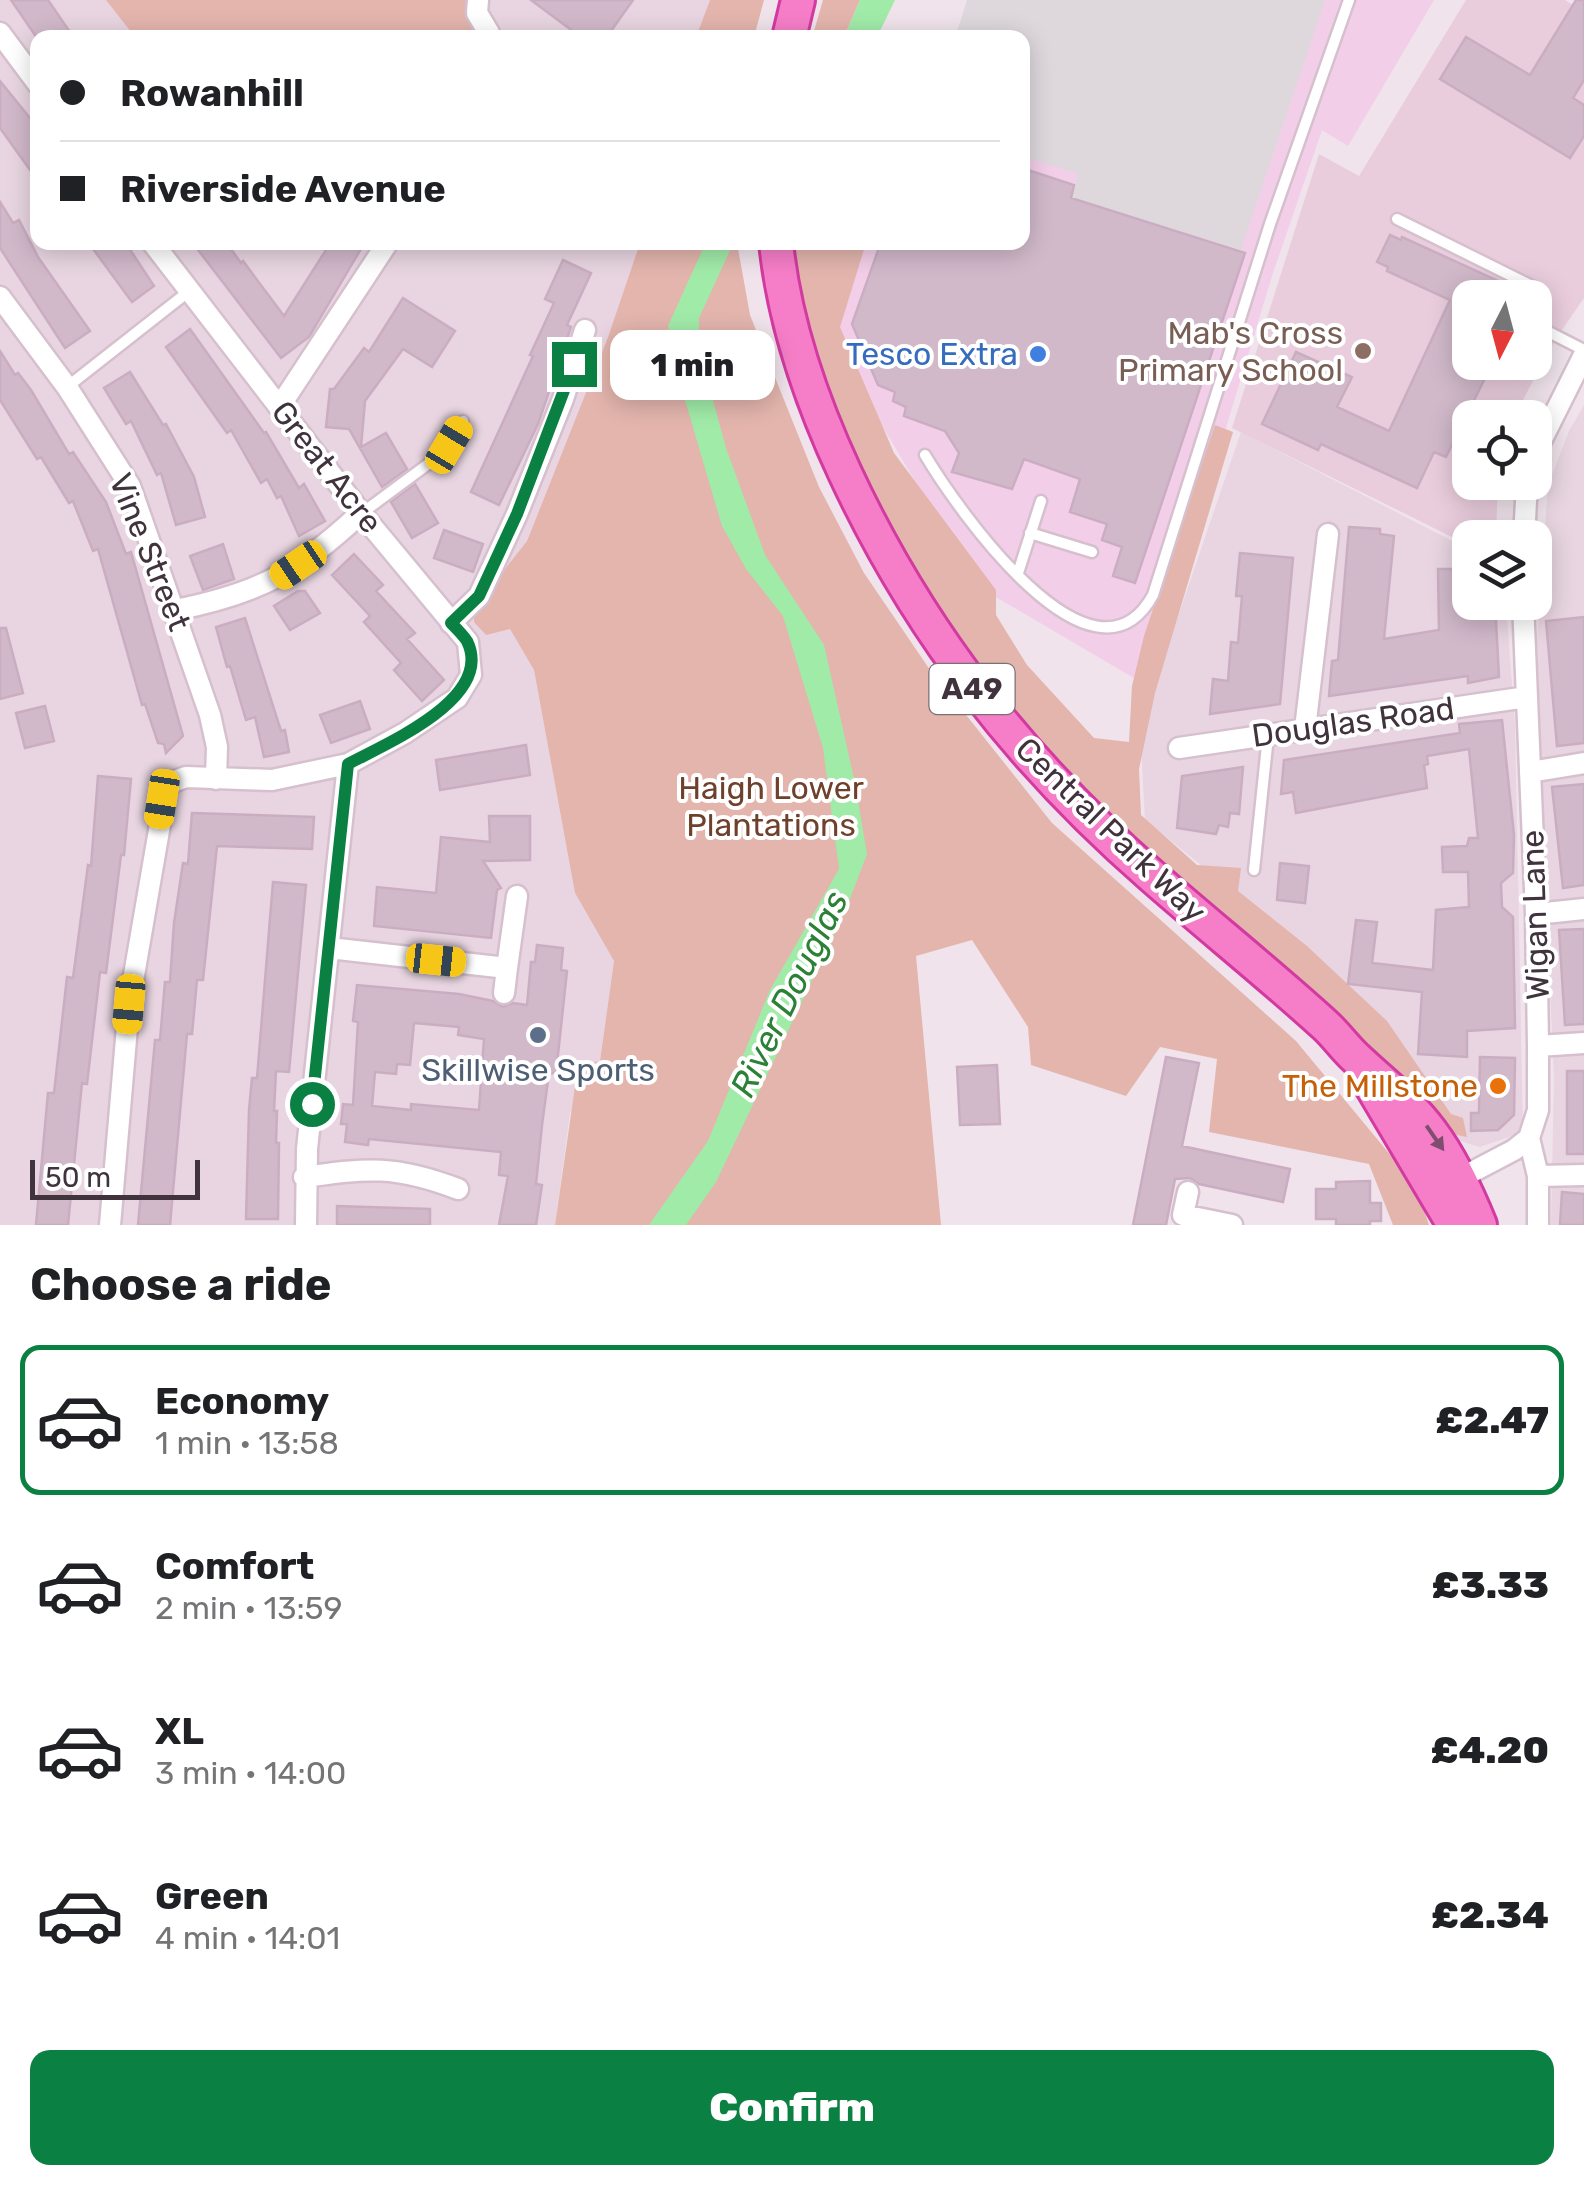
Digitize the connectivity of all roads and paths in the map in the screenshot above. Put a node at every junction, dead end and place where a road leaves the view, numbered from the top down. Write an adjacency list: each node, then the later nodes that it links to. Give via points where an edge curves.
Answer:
1 (478, 0): 4 (street)
2 (798, 0): 5 (highway)
3 (1350, 0): 28 (lane, via 1142,614 1115,628 1080,623)
4 (487, 30)
5 (791, 30)
6 (0, 32): 7 (street)
7 (30, 73)
8 (1397, 219): 12 (lane)
9 (158, 250): 13 (street, Great Acre)
10 (383, 250): 19 (street)
11 (777, 250): 53 (highway, Central Park Way / A49, via 800,363 832,445 901,582 975,693 1150,875 1353,1056)
12 (1520, 280)
13 (188, 292): 18 (lane); 19 (street, Great Acre)
14 (0, 297): 18 (street, Vine Street)
15 (585, 330): 31 (street, via 510,531 479,596)
16 (1552, 334): 17 (lane)
17 (1584, 352): 20 (street)
18 (67, 386): 29 (street, Vine Street, via 130,486)
19 (280, 406): 24 (street, Great Acre)
20 (1552, 418)
21 (464, 421): 24 (lane, via 438,456)
22 (925, 454): 28 (lane, via 950,496)
23 (1040, 501): 25 (lane)
24 (361, 513): 29 (street, via 275,580); 31 (street, Great Acre)
25 (1030, 533): 27 (lane); 28 (lane)
26 (1328, 534): 33 (street)
27 (1092, 552)
28 (1018, 573)
29 (175, 610): 39 (street, Vine Street, via 210,714)
30 (1524, 620): 32 (street, Wigan Lane)
31 (451, 623): 37 (street, Great Acre, via 468,642 471,675 457,698)
32 (1526, 697): 33 (street, Douglas Road); 38 (street, Wigan Lane)
33 (1305, 729): 34 (street, Douglas Road)
34 (1268, 734): 35 (street, Douglas Road); 40 (lane)
35 (1178, 748)
36 (1584, 763): 38 (street)
37 (348, 764): 39 (street, via 272,780); 44 (street)
38 (1530, 772): 43 (street, Wigan Lane)
39 (216, 778): 56 (street, via 167,784 162,799 129,1004)
40 (1254, 870)
41 (517, 896): 45 (street)
42 (1584, 909): 43 (street)
43 (1536, 914): 48 (street, Wigan Lane)
44 (329, 948): 45 (street); 52 (street)
45 (507, 968): 46 (street)
46 (504, 993)
47 (1584, 1044): 48 (street)
48 (1538, 1046): 49 (street, Wigan Lane, via 1538,1110)
49 (1529, 1138): 51 (street, Wigan Lane); 53 (street)
50 (1584, 1175): 51 (street)
51 (1538, 1176): 61 (street, Wigan Lane)
52 (304, 1177): 54 (street, via 368,1168); 57 (street)
53 (1448, 1185): 59 (highway, Central Park Way / A49); 60 (highway, A49)
54 (458, 1189)
55 (1188, 1192): 58 (street, via 1182,1215)
56 (110, 1225)
57 (306, 1225)
58 (1232, 1225)
59 (1454, 1225)
60 (1480, 1225)
61 (1538, 1225)

